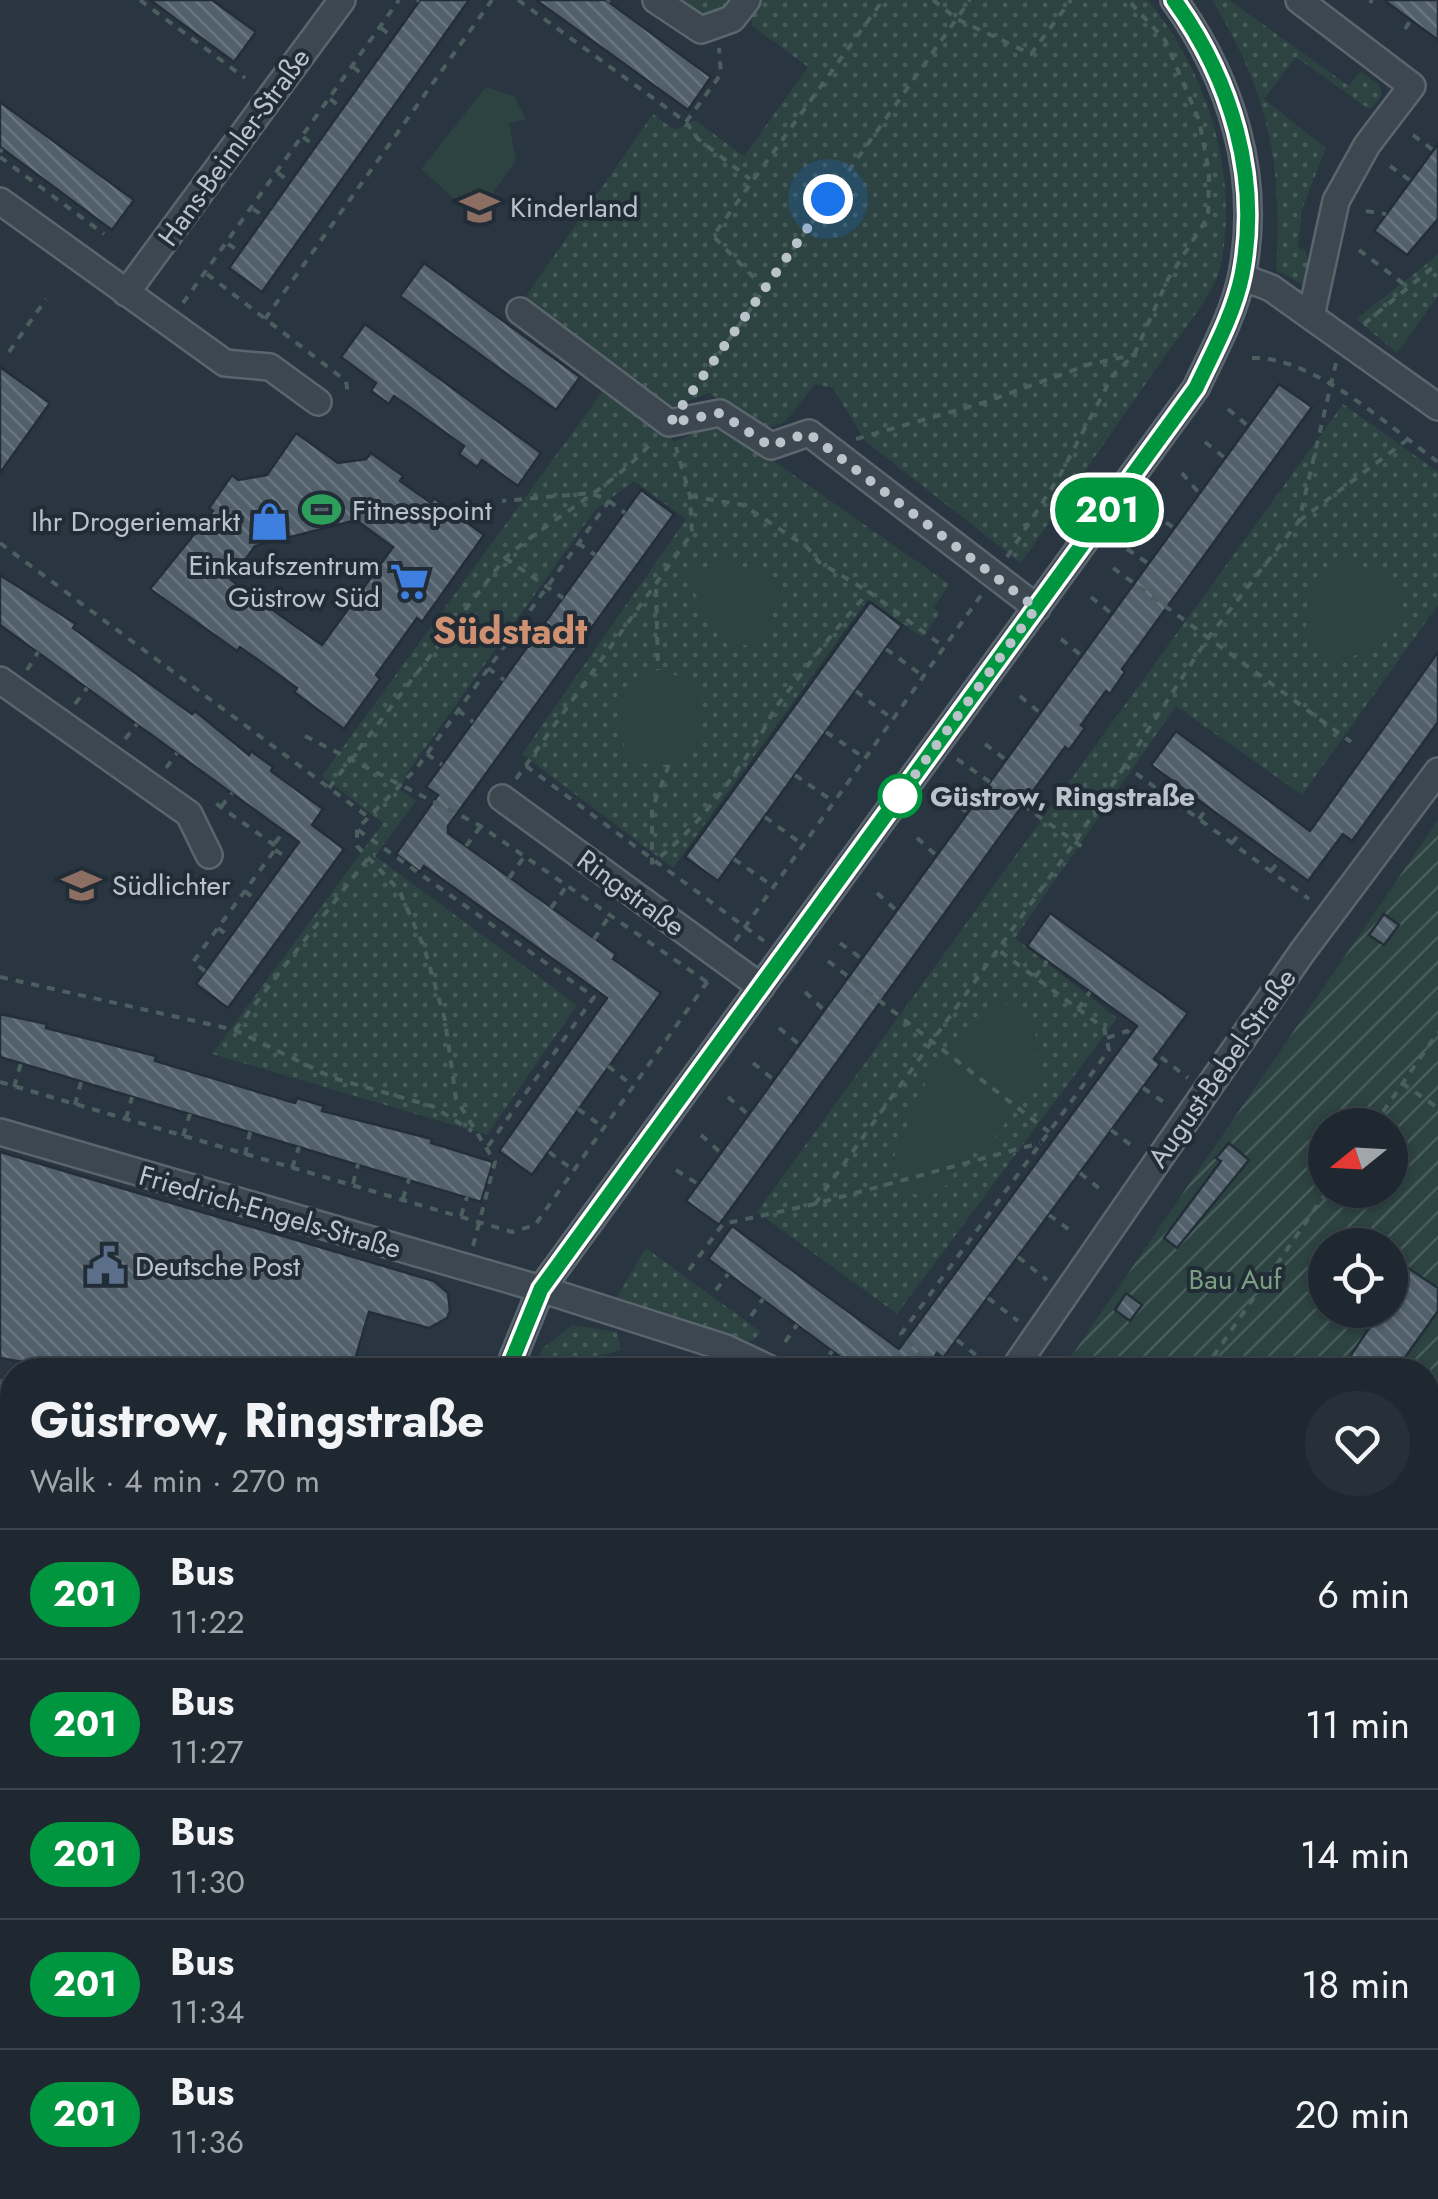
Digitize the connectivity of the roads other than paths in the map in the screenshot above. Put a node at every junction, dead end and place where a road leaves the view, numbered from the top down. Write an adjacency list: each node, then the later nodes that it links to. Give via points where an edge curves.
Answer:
1 (342, 0): 8 (street, Hans-Beimler-Straße)
2 (656, 0): 3 (street, via 701,30 732,19)
3 (747, 0)
4 (1174, 0): 7 (street, via 1198,33 1242,145 1250,214)
5 (1298, 0): 10 (street, via 1412,86 1367,145 1336,201)
6 (0, 201): 8 (street)
7 (1242, 276): 10 (street); 13 (street, via 1196,388)
8 (126, 293): 11 (street, via 225,363 270,366)
9 (520, 311): 13 (street, via 670,423 720,413 770,446 808,433)
10 (1311, 316): 12 (street)
11 (318, 402)
12 (1438, 407)
13 (1036, 608): 18 (street)
14 (0, 680): 17 (street, via 189,814)
15 (1438, 771): 23 (street, August-Bebel-Straße, via 1303,951)
16 (502, 798): 18 (street, Ringstraße)
17 (209, 855)
18 (760, 987): 20 (street)
19 (0, 1132): 20 (street, Friedrich-Engels-Straße)
20 (541, 1289): 21 (street); 22 (street)
21 (513, 1358)
22 (747, 1358)
23 (1021, 1358)

